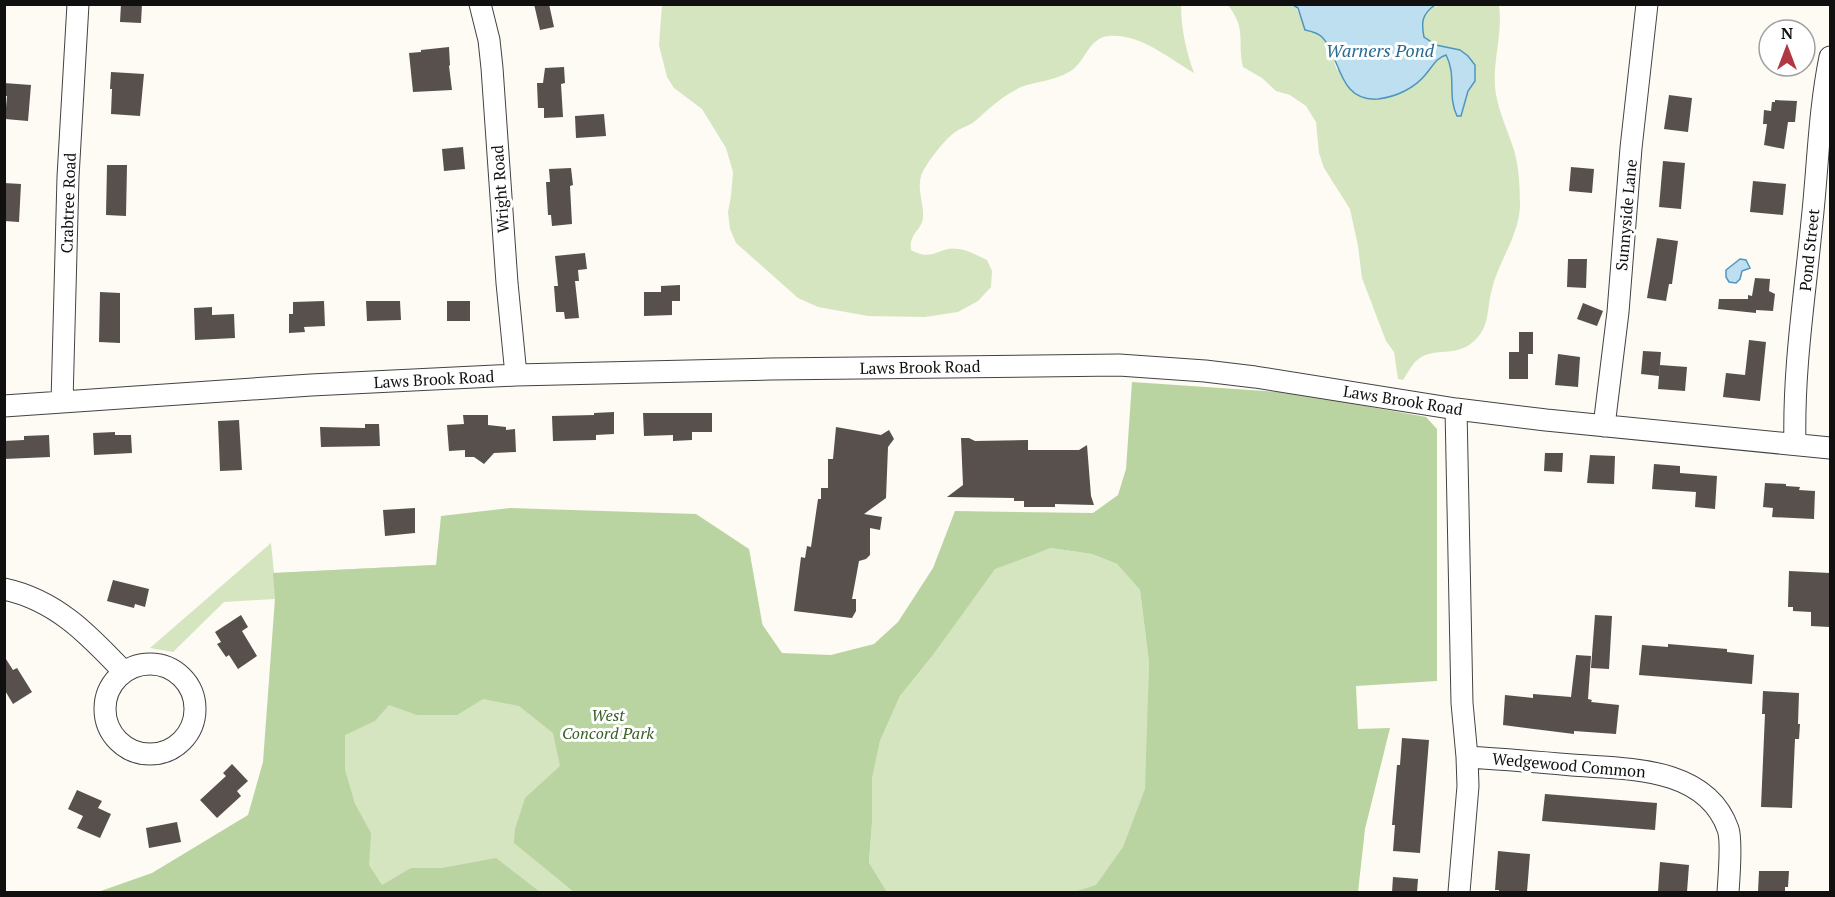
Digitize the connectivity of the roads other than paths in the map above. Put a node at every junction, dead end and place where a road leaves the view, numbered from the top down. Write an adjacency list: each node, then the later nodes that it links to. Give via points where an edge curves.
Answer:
1 (78, 4): 7 (street, Crabtree Road, via 68,177)
2 (480, 4): 6 (street, Wright Road, via 492,68)
3 (1647, 4): 10 (street, Sunnyside Lane)
4 (1830, 57): 5 (street, Pond Street, via 1820,120)
5 (1822, 220): 11 (street, Pond Street, via 1799,340)
6 (516, 375): 7 (street, Laws Brook Road); 9 (street, Laws Brook Road, via 1141,366 1204,370)
7 (62, 402): 8 (street, Laws Brook Road)
8 (4, 406)
9 (1456, 409): 10 (street, Laws Brook Road); 15 (street, Wedgewood Common, via 1462,703)
10 (1604, 426): 11 (street, Laws Brook Road)
11 (1795, 444): 12 (street, Laws Brook Road)
12 (1830, 448)
13 (4, 589): 14 (street, via 35,598 71,620)
14 (124, 672): 14 (street, via 107,694 105,713 110,732 123,746 140,754 159,754 177,746 194,724 196,705 190,687 177,673 160,665 141,665)
15 (1467, 757): 16 (street, Wedgewood Common); 17 (street, Wedgewood Common, via 1650,772 1685,783 1702,793 1718,810 1728,831)
16 (1459, 892)
17 (1728, 892)

